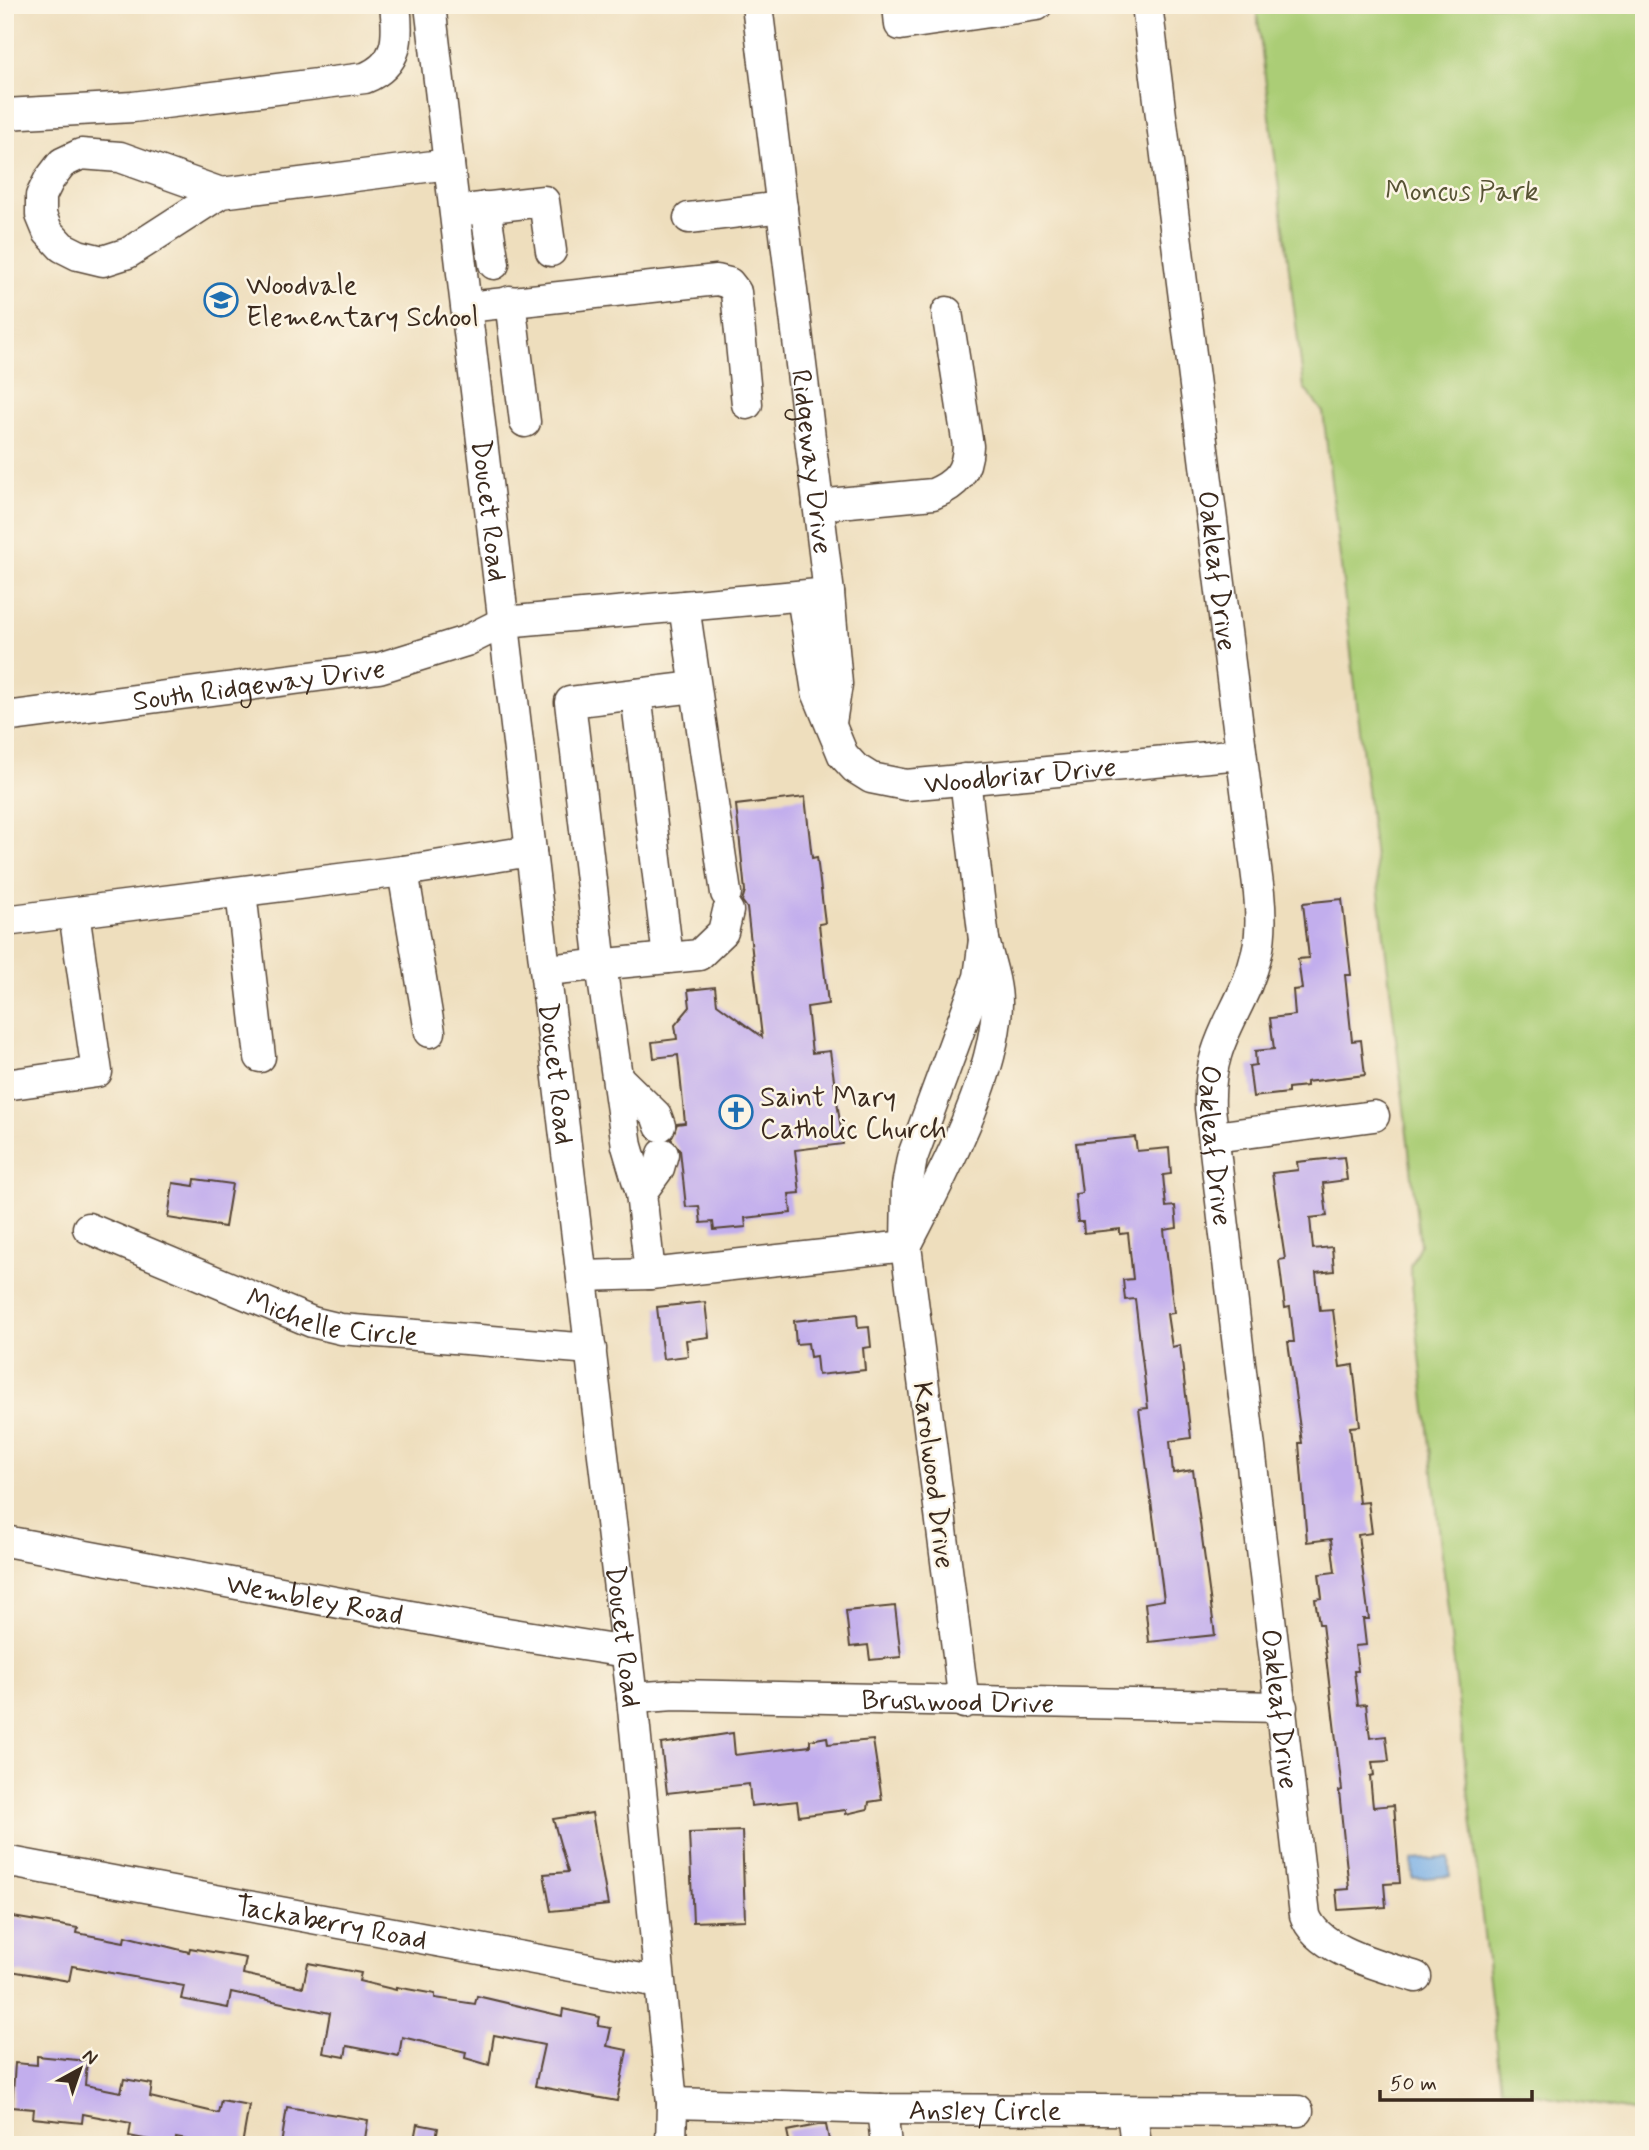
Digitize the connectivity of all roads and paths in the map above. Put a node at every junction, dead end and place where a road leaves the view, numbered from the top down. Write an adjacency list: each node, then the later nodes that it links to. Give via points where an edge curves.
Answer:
1 (395, 5): 7 (street, via 395,52 388,64 365,78 133,107)
2 (430, 5): 8 (street, Doucet Road)
3 (757, 5): 11 (street, Ridgeway Drive)
4 (898, 5): 5 (street, via 900,25)
5 (1037, 5)
6 (1147, 5): 28 (street, Oakleaf Drive)
7 (5, 114)
8 (449, 164): 9 (street); 12 (street, Doucet Road)
9 (221, 193): 9 (street, via 120,157 80,154 62,163 49,180 41,196 41,215 62,247 103,261 128,253)
10 (485, 207): 12 (street); 14 (street, via 544,201); 15 (street)
11 (782, 207): 13 (street); 21 (street, Ridgeway Drive)
12 (455, 211): 17 (street, Doucet Road)
13 (689, 218)
14 (551, 251)
15 (494, 264)
16 (510, 302): 17 (street); 19 (street, via 717,280 729,283 736,292); 20 (street)
17 (467, 307): 24 (street, Doucet Road)
18 (947, 312): 21 (street, via 968,446 962,475 933,494)
19 (747, 404)
20 (525, 422)
21 (818, 505): 22 (street, Ridgeway Drive)
22 (816, 594): 23 (street, Ridgeway Drive); 29 (street, Woodbriar Drive, via 817,692 843,755 871,778 906,785)
23 (684, 606): 24 (street, Ridgeway Drive); 25 (street)
24 (504, 622): 27 (street, South Ridgeway Drive, via 466,641 379,668); 30 (street, Doucet Road)
25 (695, 687): 26 (street); 35 (street, via 727,902 723,932 708,950)
26 (636, 694): 35 (street); 36 (street, via 569,702)
27 (5, 717)
28 (1241, 754): 29 (street, Woodbriar Drive); 43 (street, Oakleaf Drive, via 1260,932 1247,982 1216,1049 1209,1088)
29 (965, 779): 46 (street, Karolwood Drive, via 984,940 975,993 912,1158)
30 (531, 852): 31 (street); 37 (street, Doucet Road)
31 (403, 871): 32 (street); 38 (street)
32 (242, 892): 33 (street); 39 (street)
33 (74, 913): 34 (street); 41 (street, via 97,1072)
34 (5, 921)
35 (668, 958): 36 (street)
36 (601, 965): 37 (street); 40 (street)
37 (546, 971): 48 (street, Doucet Road)
38 (430, 1032)
39 (260, 1057)
40 (618, 1078): 44 (street, via 627,1146); 44 (street, via 656,1115 662,1140 659,1168)
41 (5, 1085)
42 (1374, 1116): 43 (street)
43 (1214, 1137): 54 (street, Oakleaf Drive)
44 (641, 1193): 47 (street)
45 (89, 1228): 49 (street, Michelle Circle, via 331,1327)
46 (906, 1247): 47 (street); 53 (street, Karolwood Drive)
47 (650, 1274): 48 (street)
48 (582, 1276): 49 (street, Doucet Road)
49 (591, 1349): 51 (street, Doucet Road)
50 (5, 1541): 51 (street, Wembley Road)
51 (626, 1652): 52 (street, Doucet Road)
52 (632, 1698): 53 (street, Brushwood Drive, via 674,1695); 57 (street, Doucet Road)
53 (964, 1703): 54 (street, Brushwood Drive)
54 (1282, 1707): 56 (street, Oakleaf Drive, via 1308,1922 1320,1938 1369,1962)
55 (5, 1861): 57 (street, Tackaberry Road)
56 (1416, 1977)
57 (658, 1982): 58 (street, Doucet Road)
58 (672, 2103): 59 (street, Ansley Circle); 62 (street, Doucet Road)
59 (882, 2109): 61 (street, Ansley Circle); 63 (street)
60 (1298, 2111): 61 (street, Ansley Circle)
61 (1132, 2112): 64 (street)
62 (671, 2145)
63 (886, 2145)
64 (1136, 2145)

